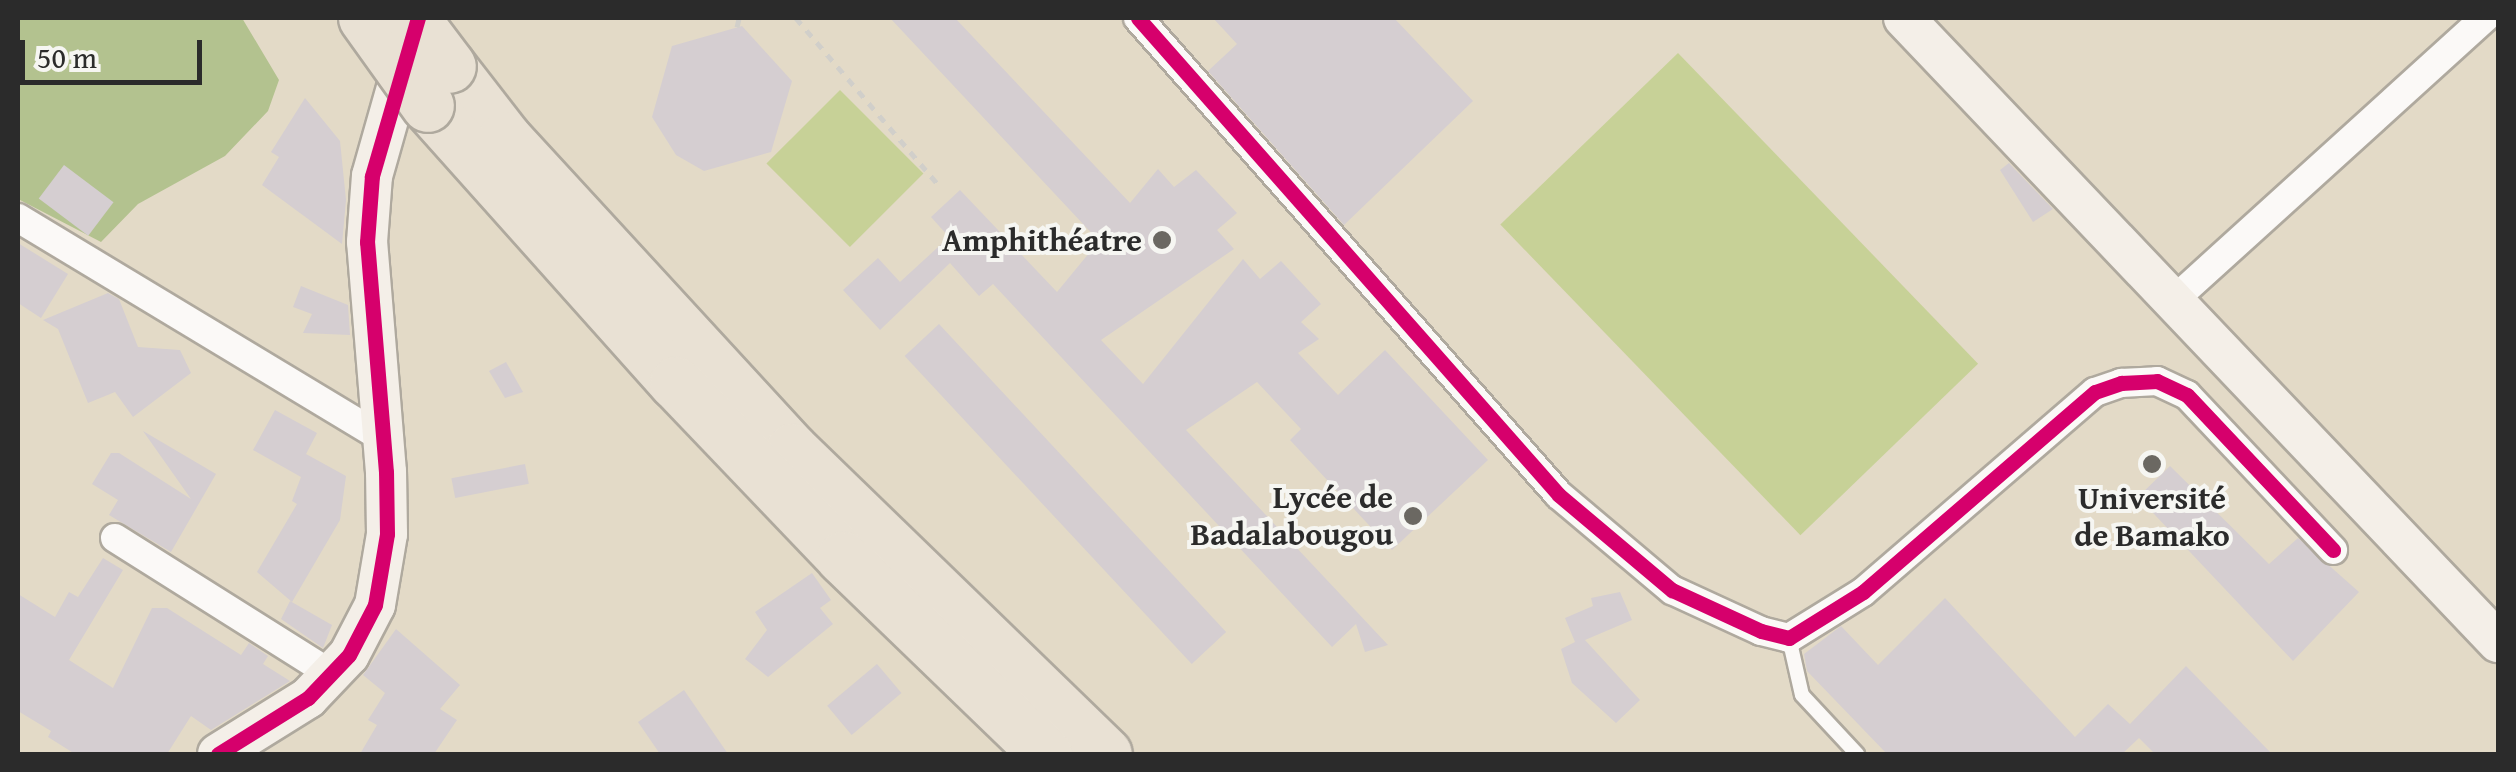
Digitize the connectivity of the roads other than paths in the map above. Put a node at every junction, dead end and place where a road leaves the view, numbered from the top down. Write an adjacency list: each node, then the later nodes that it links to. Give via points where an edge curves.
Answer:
1 (365, 18): 6 (highway, bridge)
2 (415, 18): 6 (highway, bridge); 9 (street, via 372,176 368,311)
3 (1138, 18): 12 (street, via 1559,495 1672,590)
4 (1904, 18): 8 (street)
5 (2485, 18): 8 (street)
6 (439, 86): 16 (highway, via 472,162 727,437); 17 (highway, via 505,138 792,450)
7 (18, 218): 9 (street)
8 (2175, 300): 13 (street)
9 (382, 438): 14 (street, via 387,534 375,606 349,656)
10 (116, 538): 14 (street)
11 (2333, 550): 12 (street, via 2186,394 2157,381 2120,383 2095,392 1863,592)
12 (1789, 638): 18 (lane, via 1802,695)
13 (2498, 642)
14 (330, 674): 15 (street, via 308,698)
15 (218, 754)
16 (1046, 754)
17 (1106, 754)
18 (1857, 754)

